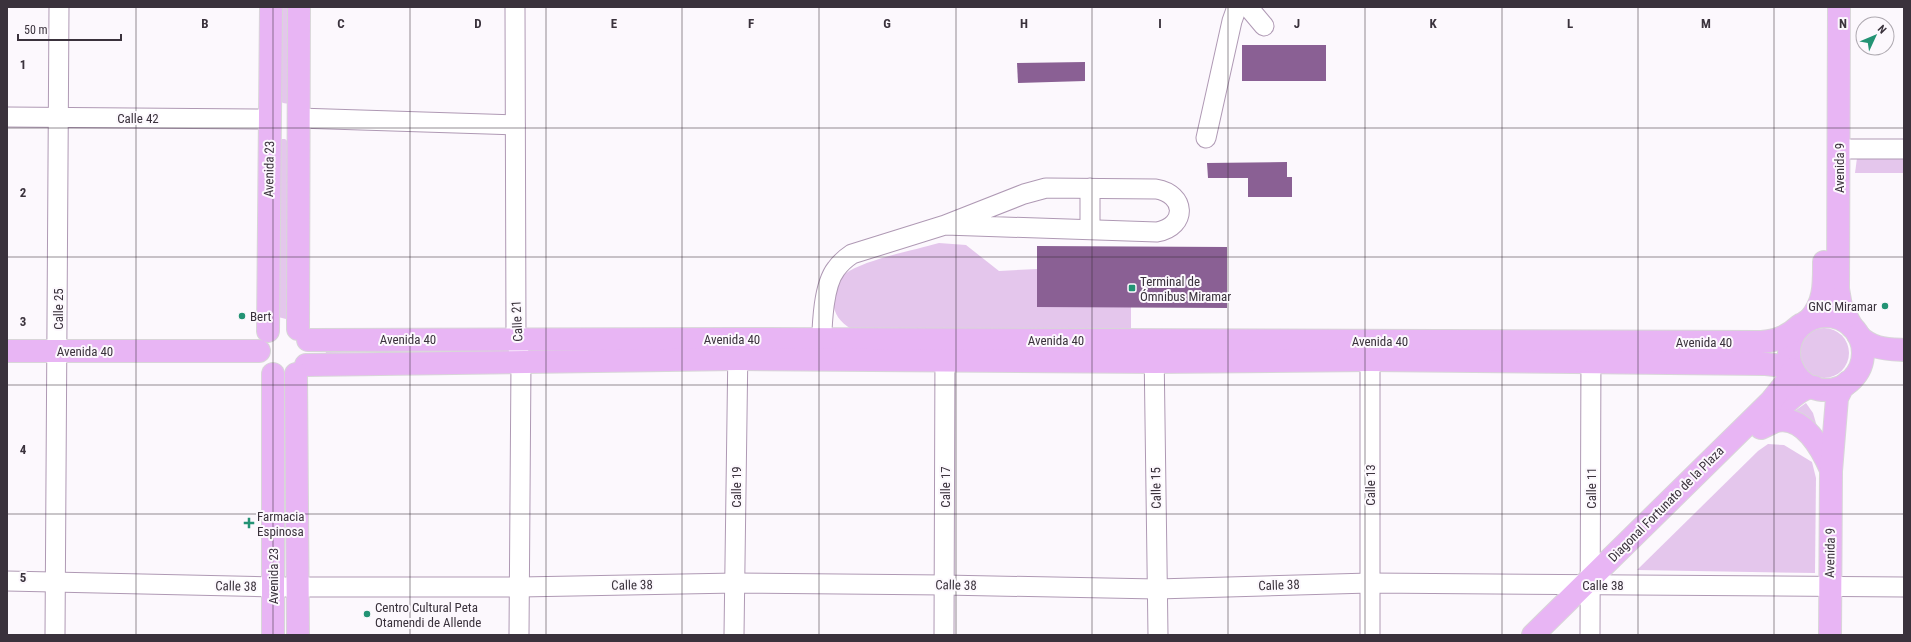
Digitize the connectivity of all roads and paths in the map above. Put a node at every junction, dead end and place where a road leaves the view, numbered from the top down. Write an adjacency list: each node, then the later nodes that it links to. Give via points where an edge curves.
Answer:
1 (59, 7): 11 (street, Calle 25)
2 (271, 7): 13 (main road, Avenida 23)
3 (298, 7): 12 (main road)
4 (515, 7): 14 (street, Calle 21)
5 (1238, 7): 15 (street, via 1232,21)
6 (1248, 7): 9 (street)
7 (1824, 7): 21 (main road, Avenida 9, via 1824,287 1821,303)
8 (1840, 7): 16 (main road, Avenida 9)
9 (1264, 26)
10 (7, 117): 11 (street, Calle 42)
11 (59, 117): 13 (street, Calle 42); 33 (street, Calle 25)
12 (298, 118): 13 (main road); 14 (street); 23 (main road)
13 (270, 119): 27 (main road, Avenida 23)
14 (515, 125): 24 (street, Calle 21)
15 (1206, 138)
16 (1839, 149): 17 (street); 22 (main road, Avenida 9, via 1839,294 1841,306)
17 (1904, 149)
18 (1090, 188): 19 (street, via 1046,188); 20 (street); 20 (street, via 1162,190 1178,202 1180,211 1179,218 1166,230 1157,232)
19 (945, 225): 20 (street); 29 (street, via 863,250 844,260 835,269 830,280)
20 (1090, 229)
21 (1805, 322): 22 (main road, via 1821,316 1832,316 1843,320); 34 (main road, Avenida 40, via 1782,338 1772,341); 39 (main road, via 1790,341)
22 (1855, 331): 31 (main road, via 1866,343 1876,347); 42 (main road, via 1862,352)
23 (303, 334): 24 (main road, Avenida 40); 27 (main road, Avenida 40, via 282,325); 40 (main road, via 310,352)
24 (516, 339): 28 (main road, Avenida 40); 36 (street, Calle 21)
25 (1154, 340): 26 (main road, Avenida 40); 30 (main road, Avenida 40); 37 (street, Calle 15)
26 (1384, 340): 34 (main road, Avenida 40); 35 (street)
27 (263, 341): 33 (main road, Avenida 40); 41 (main road, via 263,364)
28 (737, 349): 29 (main road, Avenida 40); 36 (main road, Avenida 40); 49 (street, Calle 19)
29 (821, 349): 30 (main road, Avenida 40)
30 (945, 349): 37 (main road, Avenida 40); 50 (street, Calle 17)
31 (1904, 350)
32 (7, 351): 33 (main road, Avenida 40)
33 (58, 352): 47 (street, Calle 25)
34 (1591, 352): 35 (main road, Avenida 40); 39 (main road, Avenida 40); 52 (street, Calle 11)
35 (1370, 360): 37 (main road, Avenida 40); 48 (street, Calle 13)
36 (521, 362): 40 (main road, Avenida 40); 54 (street, Calle 21)
37 (1155, 362): 57 (street, Calle 15)
38 (1904, 363): 42 (main road, via 1866,363)
39 (1792, 368): 43 (main road, via 1806,383); 52 (main road, Diagonal Fortunato de la Plaza, via 1788,380 1771,401)
40 (301, 370): 41 (main road, Avenida 40, via 281,376); 51 (main road, Avenida 23)
41 (274, 374): 53 (main road, Avenida 23)
42 (1854, 375): 43 (main road, via 1834,388); 45 (main road, Avenida 9, via 1837,398)
43 (1817, 388): 44 (main road, Diagonal Fortunato de la Plaza, via 1805,389); 45 (main road, Avenida 9, via 1824,395)
44 (1761, 428): 45 (main road, via 1783,421 1801,428 1818,443); 52 (main road, Diagonal Fortunato de la Plaza)
45 (1832, 471): 55 (main road, Avenida 9)
46 (7, 581): 47 (street, Calle 38)
47 (55, 582): 53 (street, Calle 38); 58 (street, Calle 25)
48 (1370, 583): 52 (street, Calle 38); 57 (street, Calle 38); 65 (street, Calle 13)
49 (736, 584): 50 (street, Calle 38); 54 (street, Calle 38); 62 (street, Calle 19)
50 (944, 585): 57 (street, Calle 38); 63 (street, Calle 17)
51 (298, 586): 53 (street, Calle 38); 54 (street, Calle 38); 60 (main road, Avenida 23)
52 (1592, 586): 55 (street, Calle 38); 66 (main road, Diagonal Fortunato de la Plaza); 67 (main road, Diagonal Fortunato de la Plaza); 68 (street, Calle 11)
53 (273, 587): 59 (main road, Avenida 23)
54 (520, 587): 61 (street, Calle 21)
55 (1830, 587): 56 (street, Calle 38); 69 (main road, Avenida 9)
56 (1904, 587)
57 (1157, 589): 64 (street, Calle 15)
58 (55, 635)
59 (273, 635)
60 (298, 635)
61 (519, 635)
62 (734, 635)
63 (944, 635)
64 (1158, 635)
65 (1370, 635)
66 (1533, 635)
67 (1554, 635)
68 (1590, 635)
69 (1830, 635)

